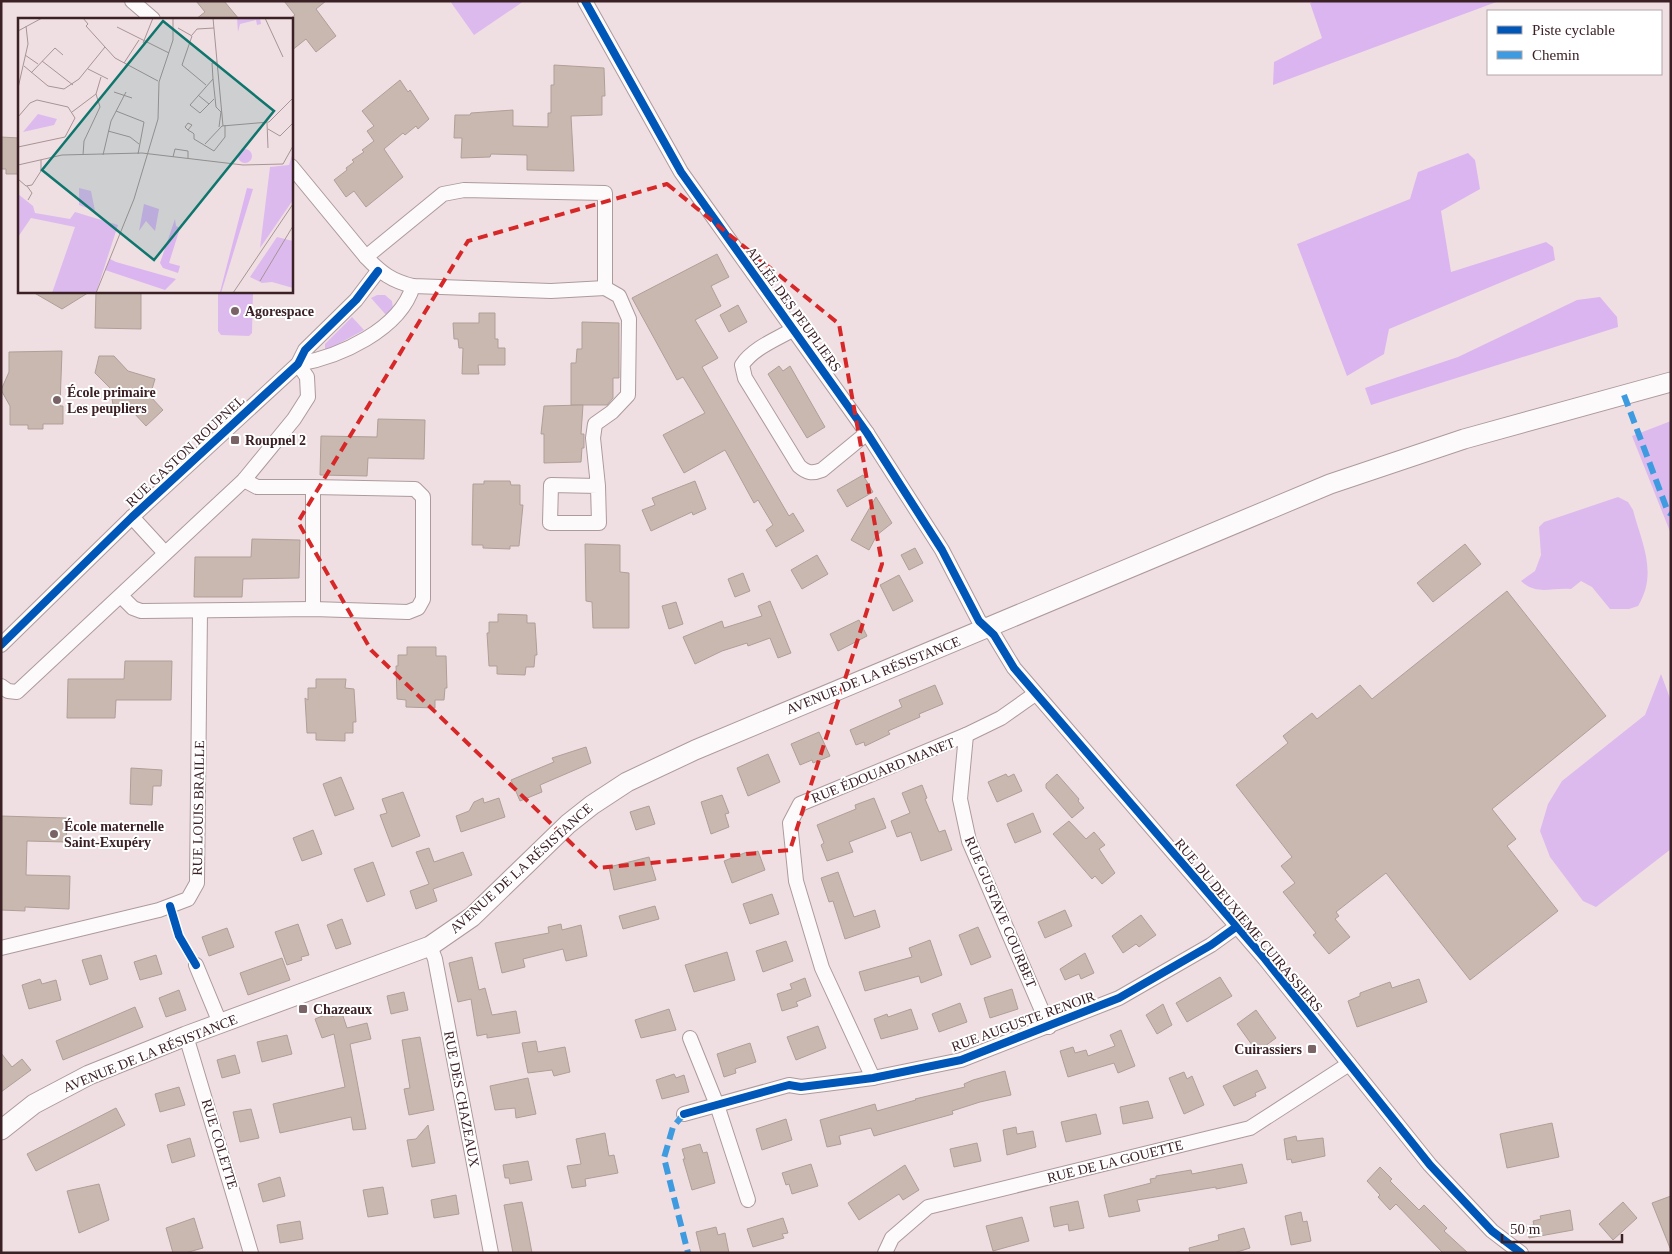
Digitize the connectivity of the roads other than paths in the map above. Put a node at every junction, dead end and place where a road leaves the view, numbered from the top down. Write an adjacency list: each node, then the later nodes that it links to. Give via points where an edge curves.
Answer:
1 (132, 1): 3 (street)
2 (585, 1): 9 (street, ALLÉE DES PEUPLIERS, via 681,172)
3 (152, 18)
4 (292, 167): 5 (street)
5 (366, 258): 6 (street); 8 (street, via 443,194 464,190 605,193)
6 (378, 270): 7 (street, via 394,282); 10 (street, RUE GASTON ROUPNEL, via 356,300 305,350)
7 (413, 286): 8 (street, via 551,291); 10 (street, via 400,312 348,350 322,360)
8 (605, 288): 14 (street, via 619,296 629,319 628,394 596,424 593,438)
9 (794, 329): 12 (street, ALLÉE DES PEUPLIERS); 12 (street, via 755,352 742,365 745,378 799,466 806,472 822,470)
10 (298, 364): 13 (street, via 307,377 308,397); 16 (street, RUE GASTON ROUPNEL)
11 (1671, 382): 21 (main road, AVENUE DE LA RÉSISTANCE, via 1492,431 1370,470 1256,514)
12 (867, 433): 21 (street, ALLÉE DES PEUPLIERS, via 942,550 980,621)
13 (244, 480): 15 (street, via 257,488); 17 (street)
14 (598, 486)
15 (313, 487): 19 (street); 19 (street, via 415,489 420,493 423,497 423,599 418,608 408,612)
16 (132, 517): 17 (street); 22 (street, RUE GASTON ROUPNEL)
17 (165, 554): 18 (street)
18 (121, 596): 20 (street, via 141,611); 23 (street, via 17,692)
19 (313, 609): 20 (street)
20 (200, 611): 28 (street, RUE LOUIS BRAILLE, via 197,883 188,899 159,910)
21 (987, 628): 24 (street, RUE DU DEUXIEME CUIRASSIERS); 27 (main road, AVENUE DE LA RÉSISTANCE, via 703,746 627,782 568,824 493,898)
22 (1, 645)
23 (1, 686)
24 (1036, 694): 25 (street, RUE ÉDOUARD MANET, via 1001,718); 26 (street, RUE DU DEUXIEME CUIRASSIERS)
25 (966, 735): 31 (street, RUE GUSTAVE COURBET, via 960,799 969,841); 35 (street, RUE ÉDOUARD MANET, via 800,804 790,823 796,881 822,968)
26 (1236, 927): 31 (street, RUE AUGUSTE RENOIR, via 1212,945 1120,998); 34 (street, RUE DU DEUXIEME CUIRASSIERS)
27 (430, 946): 30 (main road, AVENUE DE LA RÉSISTANCE); 41 (street, RUE DES CHAZEAUX)
28 (1, 948)
29 (196, 965): 30 (street)
30 (220, 1023): 32 (main road, AVENUE DE LA RÉSISTANCE)
31 (1049, 1027): 35 (street, RUE AUGUSTE RENOIR, via 961,1060)
32 (186, 1036): 38 (main road, AVENUE DE LA RÉSISTANCE, via 69,1084 34,1104); 40 (street, RUE COLETTE)
33 (690, 1038): 36 (street)
34 (1349, 1064): 42 (street, RUE DE LA GOUETTE, via 1250,1128 928,1207 892,1238); 43 (street, RUE DU DEUXIEME CUIRASSIERS, via 1467,1206)
35 (873, 1078): 36 (street, RUE AUGUSTE RENOIR, via 801,1087 789,1085)
36 (717, 1105): 37 (street, RUE AUGUSTE RENOIR); 39 (street)
37 (684, 1114)
38 (1, 1130)
39 (748, 1200)
40 (251, 1253)
41 (491, 1253)
42 (885, 1253)
43 (1521, 1253)

